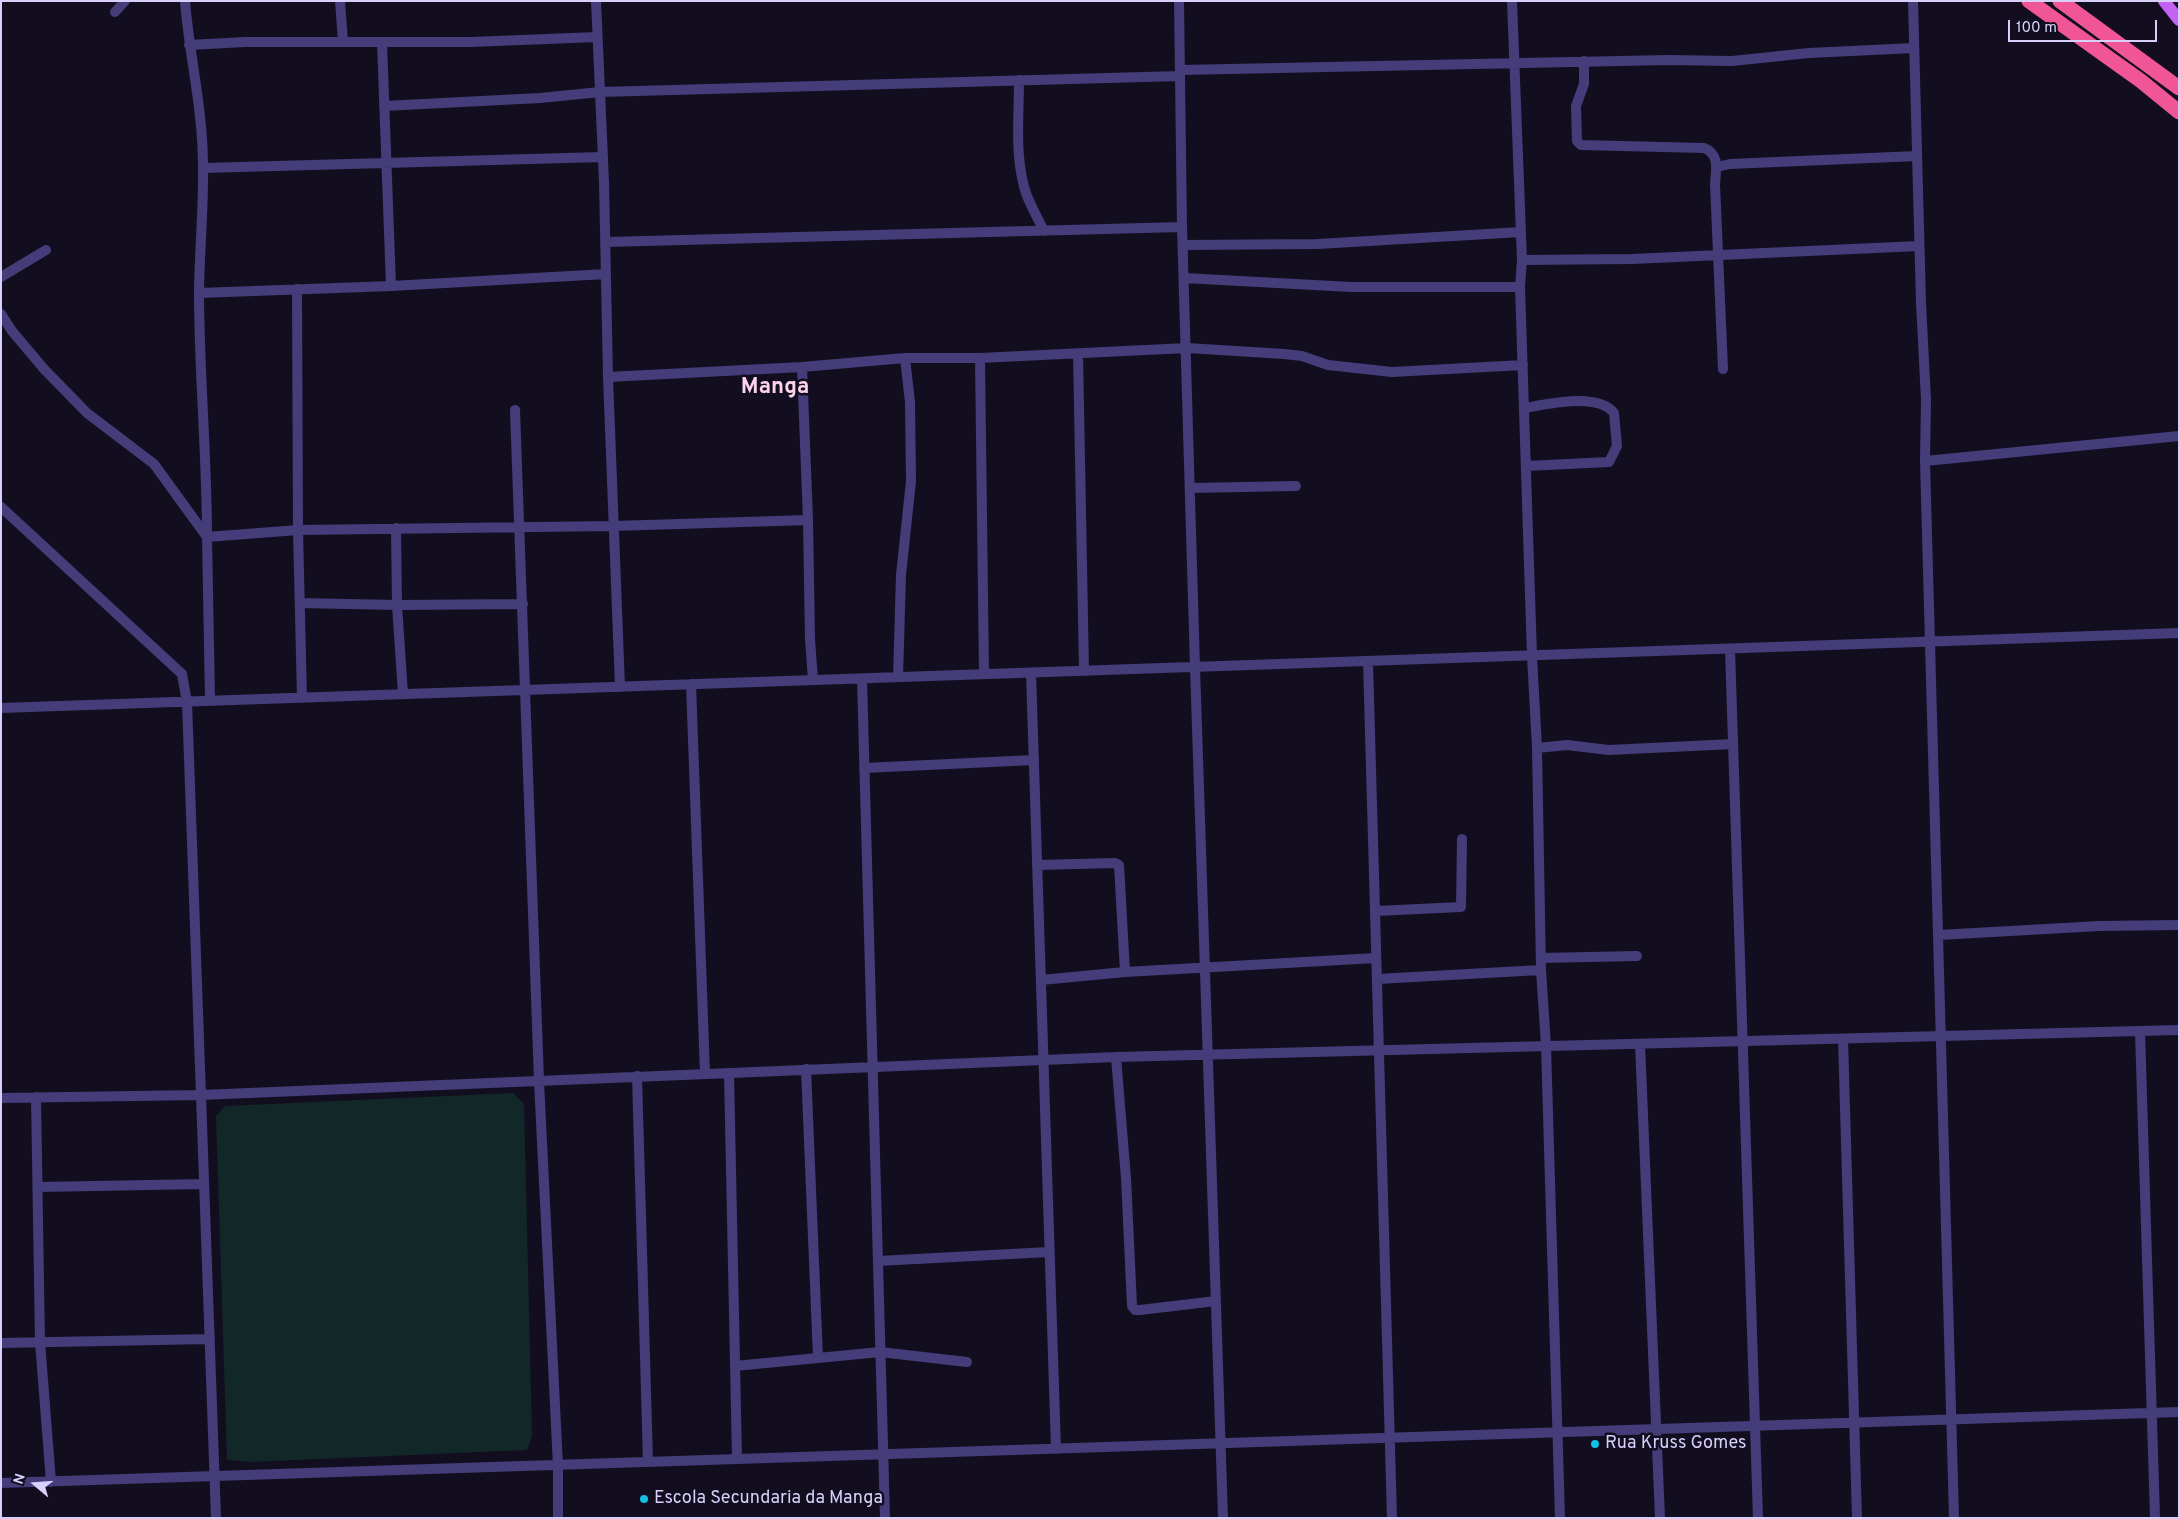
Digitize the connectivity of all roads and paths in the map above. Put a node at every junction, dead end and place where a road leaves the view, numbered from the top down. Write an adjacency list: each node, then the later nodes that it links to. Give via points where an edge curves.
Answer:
1 (125, 1): 11 (street)
2 (184, 1): 16 (street)
3 (340, 1): 14 (street)
4 (596, 1): 13 (street)
5 (1179, 1): 20 (street)
6 (1512, 1): 19 (street)
7 (1913, 1): 17 (street)
8 (2029, 1): 25 (highway)
9 (2060, 1): 22 (highway)
10 (2164, 1): 12 (main road)
11 (115, 12)
12 (2179, 20)
13 (597, 37): 15 (street); 23 (street)
14 (343, 42): 15 (street); 16 (street, via 245,42)
15 (382, 43): 24 (street)
16 (189, 46): 30 (street, via 200,117)
17 (1914, 48): 18 (street, via 1732,61); 26 (street)
18 (1584, 61): 19 (street); 29 (street, via 1584,84 1576,106 1581,145 1704,148 1712,152)
19 (1515, 62): 20 (street); 33 (street)
20 (1180, 73): 21 (street); 31 (street)
21 (1018, 80): 23 (street); 32 (street, via 1018,146 1023,180)
22 (2179, 88)
23 (600, 92): 24 (street); 27 (street)
24 (384, 106): 28 (street)
25 (2179, 112)
26 (1917, 156): 29 (street); 36 (street)
27 (603, 157): 28 (street); 34 (street)
28 (386, 164): 30 (street); 43 (street)
29 (1717, 167): 38 (street)
30 (203, 168): 46 (street)
31 (1182, 227): 32 (street); 35 (street)
32 (1044, 231): 34 (street)
33 (1521, 232): 35 (street, via 1318,244); 39 (street)
34 (606, 242): 40 (street)
35 (1183, 245): 42 (street)
36 (1920, 246): 38 (street); 59 (street)
37 (46, 250): 41 (street)
38 (1718, 255): 39 (street); 54 (street)
39 (1522, 260): 44 (street)
40 (606, 274): 43 (street); 55 (street)
41 (1, 277)
42 (1184, 278): 44 (street, via 1351,287); 48 (street)
43 (391, 286): 45 (street)
44 (1520, 287): 52 (street)
45 (297, 289): 46 (street); 68 (street)
46 (199, 293): 69 (street)
47 (1, 314): 69 (street, via 44,369 87,414 154,464)
48 (1187, 348): 49 (street); 52 (street, via 1302,356 1328,365 1392,372); 62 (street)
49 (1078, 353): 51 (street); 79 (street)
50 (904, 358): 51 (street); 53 (street); 82 (street, via 910,402 911,481 901,575)
51 (980, 358): 81 (street)
52 (1523, 365): 56 (street)
53 (802, 367): 55 (street); 64 (street)
54 (1723, 370)
55 (608, 377): 66 (street)
56 (1524, 408): 60 (street); 60 (street, via 1577,401 1606,406 1614,413 1617,446 1609,462)
57 (515, 410): 65 (street)
58 (2179, 436): 59 (street)
59 (1925, 461): 74 (street)
60 (1526, 466): 76 (street)
61 (1296, 486): 62 (street)
62 (1190, 488): 78 (street)
63 (1, 508): 91 (street, via 182,674)
64 (808, 520): 66 (street); 84 (street)
65 (520, 526): 66 (street); 67 (street); 71 (street)
66 (614, 526): 86 (street)
67 (396, 528): 68 (street); 72 (street)
68 (298, 530): 69 (street); 70 (street)
69 (207, 537): 90 (street)
70 (300, 603): 72 (street); 89 (street)
71 (523, 604): 72 (street); 87 (street)
72 (397, 605): 88 (street)
73 (2179, 633): 74 (street)
74 (1930, 642): 75 (street); 101 (street)
75 (1730, 649): 76 (street); 93 (street)
76 (1532, 656): 77 (street); 94 (street)
77 (1368, 661): 78 (street); 99 (street)
78 (1195, 667): 79 (street); 105 (street)
79 (1084, 671): 80 (street)
80 (1031, 673): 81 (street); 95 (street)
81 (984, 674): 82 (street)
82 (898, 677): 83 (street)
83 (862, 679): 84 (street); 96 (street)
84 (813, 680): 85 (street)
85 (691, 684): 86 (street); 124 (street)
86 (620, 687): 87 (street)
87 (526, 690): 88 (street); 126 (street)
88 (403, 694): 89 (street)
89 (302, 698): 90 (street)
90 (210, 700): 91 (street)
91 (187, 702): 92 (street); 127 (street)
92 (1, 708)
93 (1733, 744): 94 (street, via 1609,750 1567,745); 114 (street)
94 (1537, 748): 104 (street)
95 (1034, 760): 96 (street); 98 (street)
96 (864, 768): 121 (street)
97 (1462, 839): 99 (street, via 1461,907)
98 (1037, 865): 107 (street, via 1084,862 1119,865); 109 (street)
99 (1376, 911): 103 (street)
100 (2179, 925): 101 (street)
101 (1939, 935): 112 (street)
102 (1637, 956): 104 (street)
103 (1376, 958): 105 (street); 108 (street)
104 (1541, 958): 106 (street)
105 (1205, 967): 107 (street); 118 (street)
106 (1541, 970): 108 (street); 116 (street)
107 (1125, 972): 109 (street)
108 (1377, 979): 117 (street)
109 (1041, 980): 120 (street)
110 (2179, 1030): 111 (street)
111 (2140, 1031): 112 (street); 142 (street)
112 (1941, 1036): 113 (street); 144 (street)
113 (1843, 1039): 114 (street); 145 (street)
114 (1742, 1041): 115 (street); 146 (street)
115 (1640, 1044): 116 (street); 147 (street)
116 (1546, 1046): 117 (street); 148 (street)
117 (1379, 1050): 118 (street); 149 (street)
118 (1208, 1055): 119 (street); 134 (street)
119 (1116, 1057): 120 (street); 134 (street, via 1132,1306 1140,1310)
120 (1044, 1059): 121 (street); 132 (street)
121 (872, 1066): 122 (street); 133 (street)
122 (806, 1069): 123 (street); 139 (street)
123 (729, 1072): 124 (street); 141 (street)
124 (705, 1074): 125 (street)
125 (637, 1076): 126 (street); 154 (street)
126 (539, 1081): 127 (street); 155 (street)
127 (201, 1095): 128 (street); 130 (street)
128 (36, 1097): 129 (street); 131 (street)
129 (1, 1098)
130 (204, 1184): 131 (street); 135 (street)
131 (38, 1187): 136 (street)
132 (1049, 1252): 133 (street); 151 (street)
133 (878, 1261): 138 (street)
134 (1216, 1301): 150 (street)
135 (210, 1339): 136 (street); 156 (street)
136 (40, 1342): 137 (street); 157 (street)
137 (1, 1344)
138 (880, 1352): 139 (street); 140 (street); 152 (street)
139 (818, 1358): 141 (street)
140 (967, 1362)
141 (735, 1366): 153 (street)
142 (2152, 1412): 143 (street); 144 (street); 169 (street)
143 (2179, 1412)
144 (1952, 1420): 145 (street); 168 (street)
145 (1854, 1423): 146 (street); 167 (street)
146 (1755, 1426): 147 (street); 166 (street)
147 (1656, 1430): 148 (street); 165 (street)
148 (1559, 1433): 149 (street); 164 (street)
149 (1390, 1438): 150 (street); 163 (street)
150 (1221, 1444): 151 (street); 162 (street)
151 (1056, 1449): 152 (street)
152 (883, 1455): 153 (street); 161 (street)
153 (737, 1459): 154 (street)
154 (648, 1462): 155 (street)
155 (558, 1466): 156 (street); 160 (street)
156 (214, 1476): 157 (street); 159 (street)
157 (51, 1482): 158 (street)
158 (1, 1483)
159 (216, 1518)
160 (558, 1518)
161 (885, 1518)
162 (1224, 1518)
163 (1392, 1518)
164 (1560, 1518)
165 (1660, 1518)
166 (1758, 1518)
167 (1857, 1518)
168 (1954, 1518)
169 (2155, 1518)

